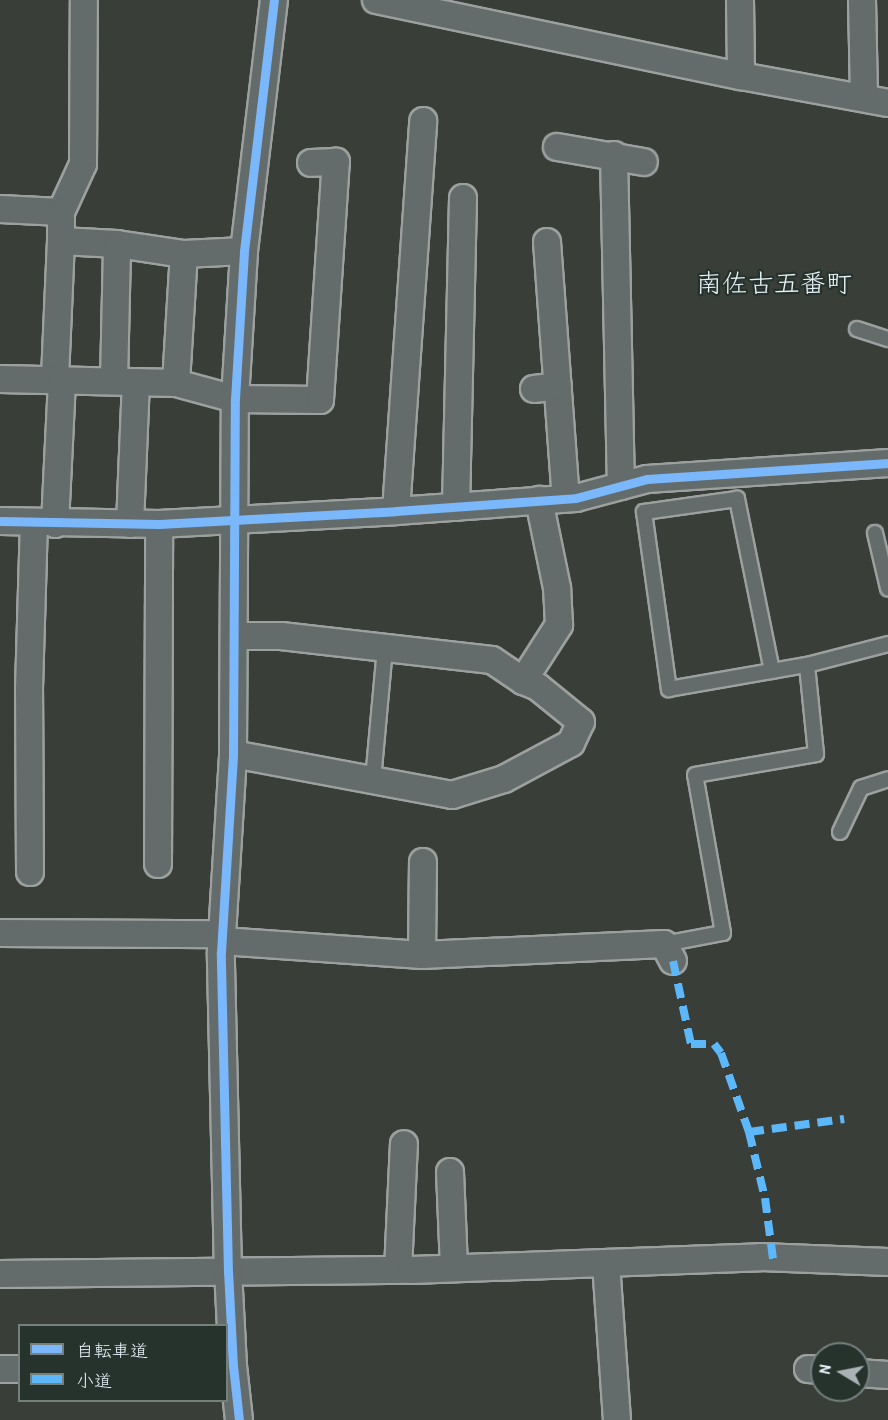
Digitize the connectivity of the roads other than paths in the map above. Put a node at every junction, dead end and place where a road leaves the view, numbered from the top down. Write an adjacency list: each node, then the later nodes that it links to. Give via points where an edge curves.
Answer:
1 (84, 0): 16 (street, via 82,165)
2 (274, 0): 20 (street)
3 (376, 0): 6 (street)
4 (740, 0): 7 (street)
5 (862, 0): 8 (street)
6 (451, 8): 7 (street)
7 (741, 76): 8 (street)
8 (876, 100)
9 (423, 121): 34 (street)
10 (557, 147): 11 (street)
11 (614, 155): 12 (street); 30 (street)
12 (644, 162)
13 (311, 163): 28 (street, via 336,162 320,400)
14 (463, 198): 33 (street)
15 (0, 209): 16 (street)
16 (61, 212): 17 (street)
17 (61, 241): 19 (street); 24 (street)
18 (547, 243): 31 (street, via 540,267 546,387)
19 (117, 244): 21 (street); 26 (street)
20 (244, 251): 21 (street); 28 (street)
21 (184, 254): 27 (street)
22 (857, 329): 23 (lane)
23 (888, 339)
24 (58, 378): 25 (street); 26 (street); 37 (street)
25 (0, 379)
26 (125, 381): 27 (street); 38 (street)
27 (176, 383): 28 (street)
28 (235, 399): 35 (street)
29 (888, 463): 30 (street, via 647,479)
30 (621, 486): 31 (street)
31 (566, 498): 32 (street)
32 (539, 500): 33 (street); 47 (street, via 557,588 559,625)
33 (456, 507): 34 (street)
34 (396, 511): 35 (street)
35 (233, 520): 39 (street); 42 (street)
36 (0, 521): 37 (street)
37 (44, 524): 38 (street); 54 (street, via 29,689)
38 (130, 524): 39 (street)
39 (159, 524): 53 (street)
40 (875, 533): 41 (lane)
41 (888, 588)
42 (234, 636): 44 (street, via 281,636); 48 (street)
43 (888, 644): 45 (lane)
44 (385, 648): 47 (street, via 492,660); 50 (lane)
45 (807, 665): 46 (lane); 57 (lane, via 816,754 695,776 723,933)
46 (772, 671): 46 (lane, via 669,689 644,512 737,499)
47 (523, 681): 50 (street, via 538,687 581,722 571,743 504,778 452,795)
48 (233, 754): 50 (street); 56 (street)
49 (888, 779): 51 (lane, via 861,788)
50 (373, 780)
51 (840, 832)
52 (423, 862): 58 (street)
53 (158, 864)
54 (30, 872)
55 (0, 933): 56 (street)
56 (222, 937): 58 (street); 65 (street)
57 (668, 952): 58 (street)
58 (422, 955)
59 (404, 1144): 64 (street)
60 (450, 1172): 63 (street)
61 (888, 1262): 62 (street, via 760,1257)
62 (606, 1263): 63 (street); 73 (street)
63 (454, 1268): 64 (street)
64 (398, 1270): 65 (street)
65 (228, 1272): 66 (street); 67 (street)
66 (0, 1274)
67 (230, 1366): 72 (street)
68 (0, 1369): 69 (street)
69 (18, 1369)
70 (870, 1374): 71 (street)
71 (888, 1375)
72 (239, 1420)
73 (617, 1420)

